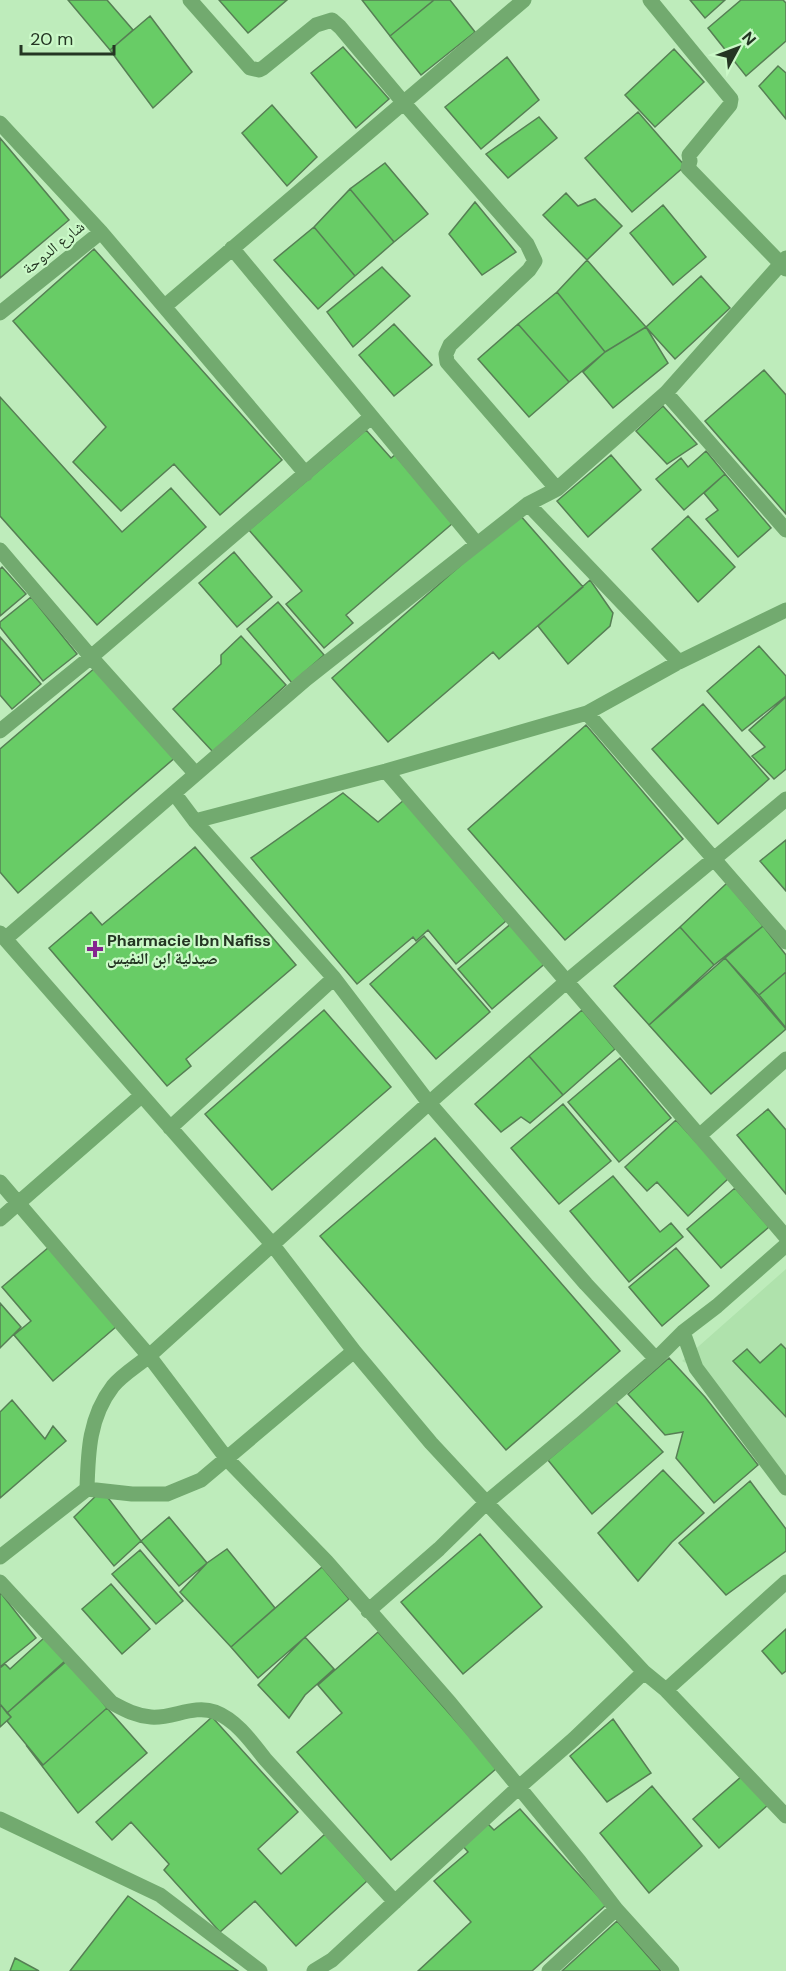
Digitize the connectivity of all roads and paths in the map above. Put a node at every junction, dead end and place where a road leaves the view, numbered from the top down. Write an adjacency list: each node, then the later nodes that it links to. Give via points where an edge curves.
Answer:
1 (190, 0): 4 (street, via 250,68 259,70 316,25 332,20)
2 (524, 0): 4 (street)
3 (650, 0): 8 (street, via 731,99 692,150 688,168)
4 (403, 102): 7 (street); 14 (street, via 532,253 535,261 529,270 450,345 446,354 447,362)
5 (0, 123): 6 (street)
6 (100, 232): 9 (street); 10 (street, شارع الدوحة)
7 (232, 248): 9 (street); 12 (street)
8 (784, 264): 11 (street)
9 (165, 306): 13 (street)
10 (0, 313)
11 (666, 393): 14 (street); 16 (street)
12 (371, 417): 13 (street); 17 (street)
13 (306, 474): 20 (street)
14 (557, 489): 15 (street)
15 (528, 504): 17 (street); 21 (street)
16 (786, 530)
17 (477, 543): 25 (street)
18 (0, 550): 20 (street)
19 (786, 610): 21 (street)
20 (91, 657): 23 (street); 25 (street)
21 (679, 662): 22 (street)
22 (587, 713): 24 (street); 29 (street)
23 (0, 731)
24 (386, 771): 28 (street); 33 (street)
25 (195, 773): 26 (street)
26 (174, 793): 28 (street); 30 (street)
27 (786, 799): 29 (street)
28 (195, 821): 32 (street)
29 (715, 858): 31 (street); 33 (street)
30 (3, 936): 35 (street)
31 (786, 942)
32 (334, 978): 36 (street); 37 (street)
33 (566, 982): 36 (street); 38 (street)
34 (786, 1059): 38 (street)
35 (141, 1096): 37 (street); 40 (street)
36 (429, 1103): 43 (street); 48 (street)
37 (170, 1128): 43 (street)
38 (699, 1136): 42 (street)
39 (0, 1182): 40 (street)
40 (19, 1203): 41 (street); 47 (street)
41 (0, 1219)
42 (786, 1237)
43 (272, 1244): 46 (street); 47 (street)
44 (786, 1245): 45 (street)
45 (683, 1332): 48 (street); 50 (street, via 696,1368)
46 (354, 1351): 49 (street); 52 (street, via 431,1443)
47 (149, 1356): 49 (street); 51 (street, via 114,1385 98,1411 88,1447)
48 (656, 1359): 52 (street)
49 (227, 1459): 51 (street, via 201,1480 167,1494); 56 (street, via 326,1561)
50 (786, 1488)
51 (87, 1489): 53 (street)
52 (487, 1502): 56 (street); 57 (street)
53 (0, 1557)
54 (0, 1582): 62 (street, via 112,1703 132,1714 153,1718 200,1709 229,1720)
55 (786, 1582): 58 (street)
56 (368, 1611): 59 (street)
57 (644, 1672): 58 (street); 59 (street)
58 (666, 1690): 60 (street)
59 (519, 1787): 62 (street); 63 (street)
60 (786, 1816)
61 (0, 1819): 64 (street, via 160,1896)
62 (395, 1902): 65 (street, via 332,1960)
63 (616, 1909): 66 (street); 67 (street)
64 (260, 1971)
65 (314, 1971)
66 (549, 1971)
67 (672, 1971)

